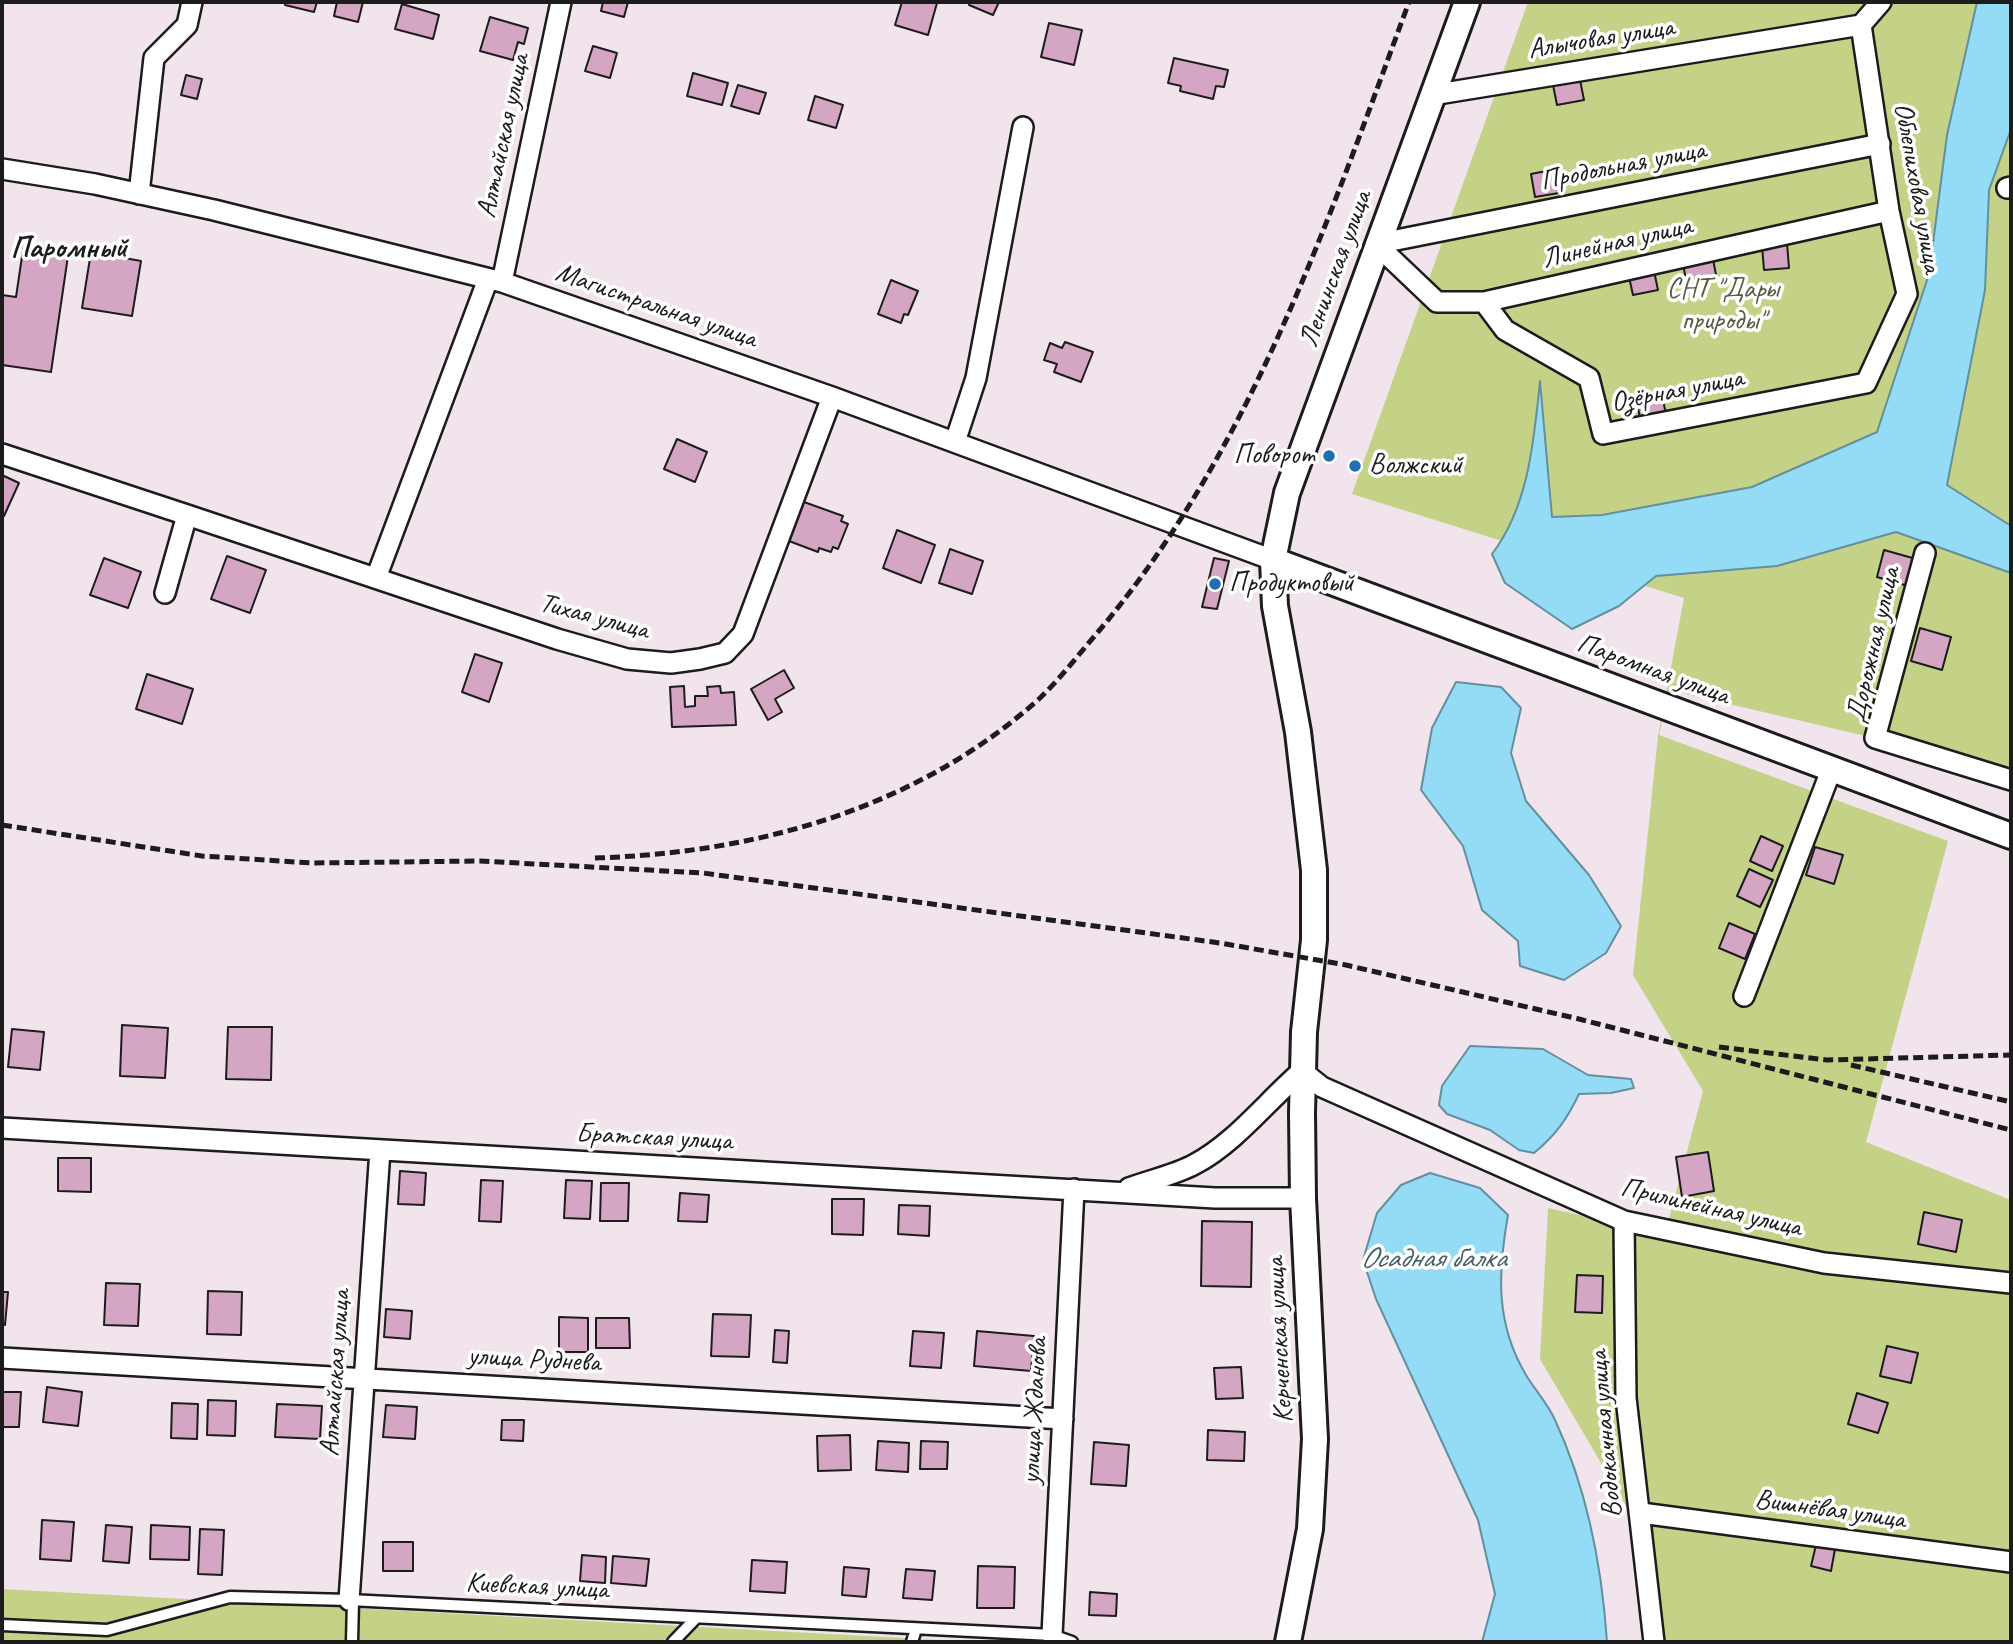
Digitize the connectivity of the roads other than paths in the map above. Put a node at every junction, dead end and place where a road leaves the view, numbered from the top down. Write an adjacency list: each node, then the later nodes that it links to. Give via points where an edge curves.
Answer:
1 (192, 2): 10 (street, via 187,26 154,58)
2 (561, 2): 13 (street, Алтайская улица)
3 (1466, 2): 6 (street, Ленинская улица)
4 (1881, 2): 5 (street)
5 (1861, 26): 6 (street, Алычовая улица); 8 (street, Облепиховая улица)
6 (1432, 95): 12 (street, Ленинская улица)
7 (1023, 127): 17 (street, via 976,378)
8 (1880, 144): 11 (street, Облепиховая улица); 12 (street, Продольная улица)
9 (2, 169): 10 (street, Магистральная улица)
10 (139, 194): 13 (street, Магистральная улица)
11 (1889, 211): 14 (street, Линейная улица); 15 (street, Облепиховая улица, via 1907,294)
12 (1377, 244): 14 (street, Линейная улица, via 1437,302); 21 (street, Ленинская улица, via 1287,493)
13 (495, 280): 16 (street, Магистральная улица); 22 (street, Алтайская улица)
14 (1484, 302): 15 (street, Озёрная улица, via 1505,330 1589,378 1603,434)
15 (1866, 383)
16 (832, 397): 17 (street, Магистральная улица); 22 (street, Тихая улица, via 743,634 724,653 671,663 627,659)
17 (955, 442): 21 (street, Магистральная улица)
18 (2, 454): 19 (street, Тихая улица)
19 (187, 515): 22 (street, Тихая улица); 23 (street)
20 (1925, 552): 25 (street, Дорожная улица, via 1875,738)
21 (1273, 561): 24 (street, Паромная улица); 28 (street, Ленинская улица, via 1314,870 1314,940)
22 (376, 578)
23 (165, 593)
24 (1832, 768): 26 (street, Паромная улица); 27 (street)
25 (2011, 780)
26 (2011, 836)
27 (1744, 996)
28 (1304, 1032): 29 (street, Керченская улица)
29 (1303, 1071): 33 (street, via 1233,1136 1195,1164); 34 (street, Керченская улица); 35 (street, Прилинейная улица, via 1322,1087)
30 (2, 1128): 31 (street, Братская улица)
31 (380, 1150): 32 (street, Братская улица); 38 (street, Алтайская улица)
32 (1073, 1189): 33 (street, Братская улица); 39 (street, улица Жданова)
33 (1122, 1191): 34 (street, Братская улица)
34 (1303, 1198): 53 (street, Керченская улица, via 1315,1439 1310,1529)
35 (1624, 1221): 36 (street, Прилинейная улица, via 1824,1263); 40 (street, Водокачная улица, via 1626,1398)
36 (2011, 1283)
37 (2, 1358): 38 (street, улица Руднева)
38 (363, 1378): 39 (street, улица Руднева); 42 (street, Алтайская улица)
39 (1063, 1419): 47 (street, улица Жданова)
40 (1641, 1513): 41 (street, Вишнёвая улица); 54 (street, Водокачная улица)
41 (2011, 1562)
42 (351, 1600): 43 (lane, Киевская улица); 46 (lane, Киевская улица, via 230,1597); 49 (lane)
43 (696, 1618): 45 (lane, Киевская улица); 50 (lane)
44 (2, 1625): 46 (lane, Киевская улица)
45 (916, 1629): 47 (lane, Киевская улица); 51 (lane)
46 (107, 1630): 48 (lane)
47 (1052, 1635): 52 (lane, Киевская улица)
48 (105, 1642)
49 (352, 1642)
50 (673, 1642)
51 (912, 1642)
52 (1072, 1642)
53 (1288, 1642)
54 (1654, 1642)

